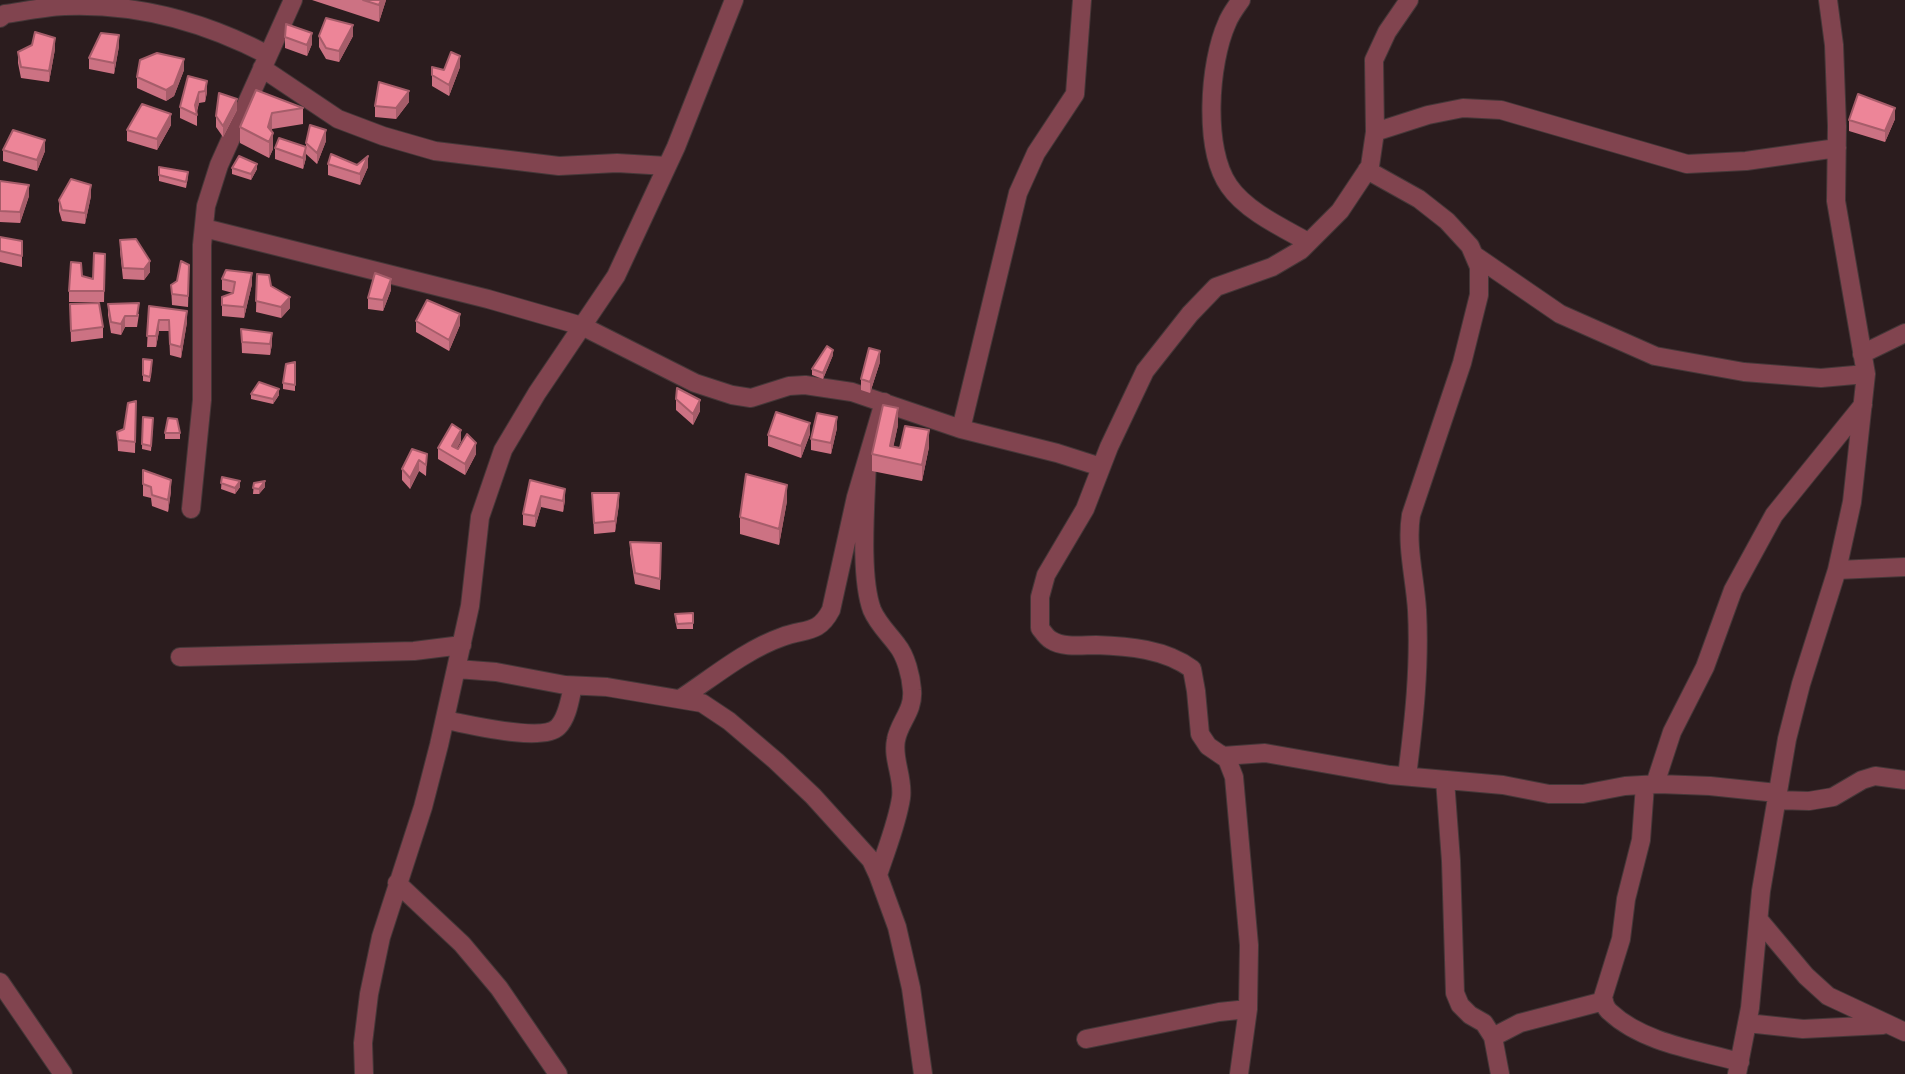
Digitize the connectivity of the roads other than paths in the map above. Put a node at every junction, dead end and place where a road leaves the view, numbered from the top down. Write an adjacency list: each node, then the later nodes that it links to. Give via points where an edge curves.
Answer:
1 (293, 0): 9 (street)
2 (734, 0): 12 (street)
3 (1082, 0): 23 (street, via 1075,94 1036,153 1018,193)
4 (1241, 0): 15 (street, via 1227,23 1213,72 1211,111 1217,160 1230,187 1259,214)
5 (1409, 0): 10 (street, via 1374,60)
6 (1828, 0): 11 (street)
7 (68, 3): 8 (street); 9 (street, via 191,21 235,37)
8 (0, 18)
9 (265, 61): 12 (street, via 338,119 435,151 559,166); 14 (street, via 219,165)
10 (1375, 132): 11 (street, via 1463,108 1500,110 1687,164 1746,162); 13 (street)
11 (1837, 148): 19 (street, via 1836,201)
12 (667, 166): 17 (street, via 616,275)
13 (1367, 170): 15 (street, via 1340,211); 16 (street, via 1447,221)
14 (204, 228): 17 (street); 26 (street, via 202,400)
15 (1308, 242): 25 (street, via 1272,267 1216,287 1190,314 1145,371)
16 (1474, 256): 20 (street, via 1560,314 1655,356 1744,373 1821,378); 36 (street, via 1479,267 1479,295 1408,534 1417,611 1417,664)
17 (582, 326): 21 (street, via 695,383 733,395 751,398 805,385); 29 (street, via 503,450 480,517)
18 (1905, 333): 19 (street)
19 (1862, 354): 20 (street)
20 (1866, 374): 22 (street)
21 (884, 402): 23 (street); 24 (street)
22 (1863, 405): 28 (street, via 1852,502); 39 (street, via 1774,515 1739,579 1705,667)
23 (961, 429): 25 (street)
24 (867, 461): 33 (street, via 825,623 782,636); 41 (street, via 865,554 872,610 899,647 913,693 912,708 896,736 901,798)
25 (1101, 467): 35 (street, via 1085,509 1046,575 1040,628 1060,643 1157,652 1178,659 1192,669 1200,734)
26 (191, 509)
27 (1905, 566): 28 (street)
28 (1837, 570): 40 (street, via 1801,684)
29 (462, 645): 30 (street, via 414,651); 31 (street)
30 (180, 657)
31 (457, 669): 32 (street); 34 (street)
32 (573, 686): 33 (street); 34 (street, via 563,720 549,732 515,732)
33 (680, 699): 41 (street, via 715,711 776,761 871,860)
34 (446, 720): 42 (street)
35 (1223, 757): 36 (street, via 1265,753); 46 (street, via 1234,777 1249,945)
36 (1406, 776): 37 (street)
37 (1445, 780): 39 (street, via 1549,794); 49 (street, via 1455,993 1460,1005 1484,1023)
38 (1905, 780): 40 (street, via 1875,775 1833,797 1809,801)
39 (1650, 784): 40 (street, via 1710,786); 45 (street, via 1621,939)
40 (1777, 797): 43 (street)
41 (878, 875): 55 (street, via 897,926)
42 (397, 883): 53 (street, via 369,994); 54 (street, via 492,979)
43 (1759, 920): 47 (street); 48 (street, via 1828,996)
44 (0, 982): 52 (street)
45 (1604, 1001): 49 (street, via 1520,1023); 51 (street, via 1607,1010 1638,1031)
46 (1248, 1009): 50 (street); 56 (street)
47 (1747, 1023): 48 (street, via 1803,1029); 51 (street)
48 (1898, 1028)
49 (1493, 1037): 57 (street)
50 (1086, 1039)
51 (1739, 1068)
52 (64, 1074)
53 (364, 1074)
54 (558, 1074)
55 (923, 1074)
56 (1239, 1074)
57 (1500, 1074)

